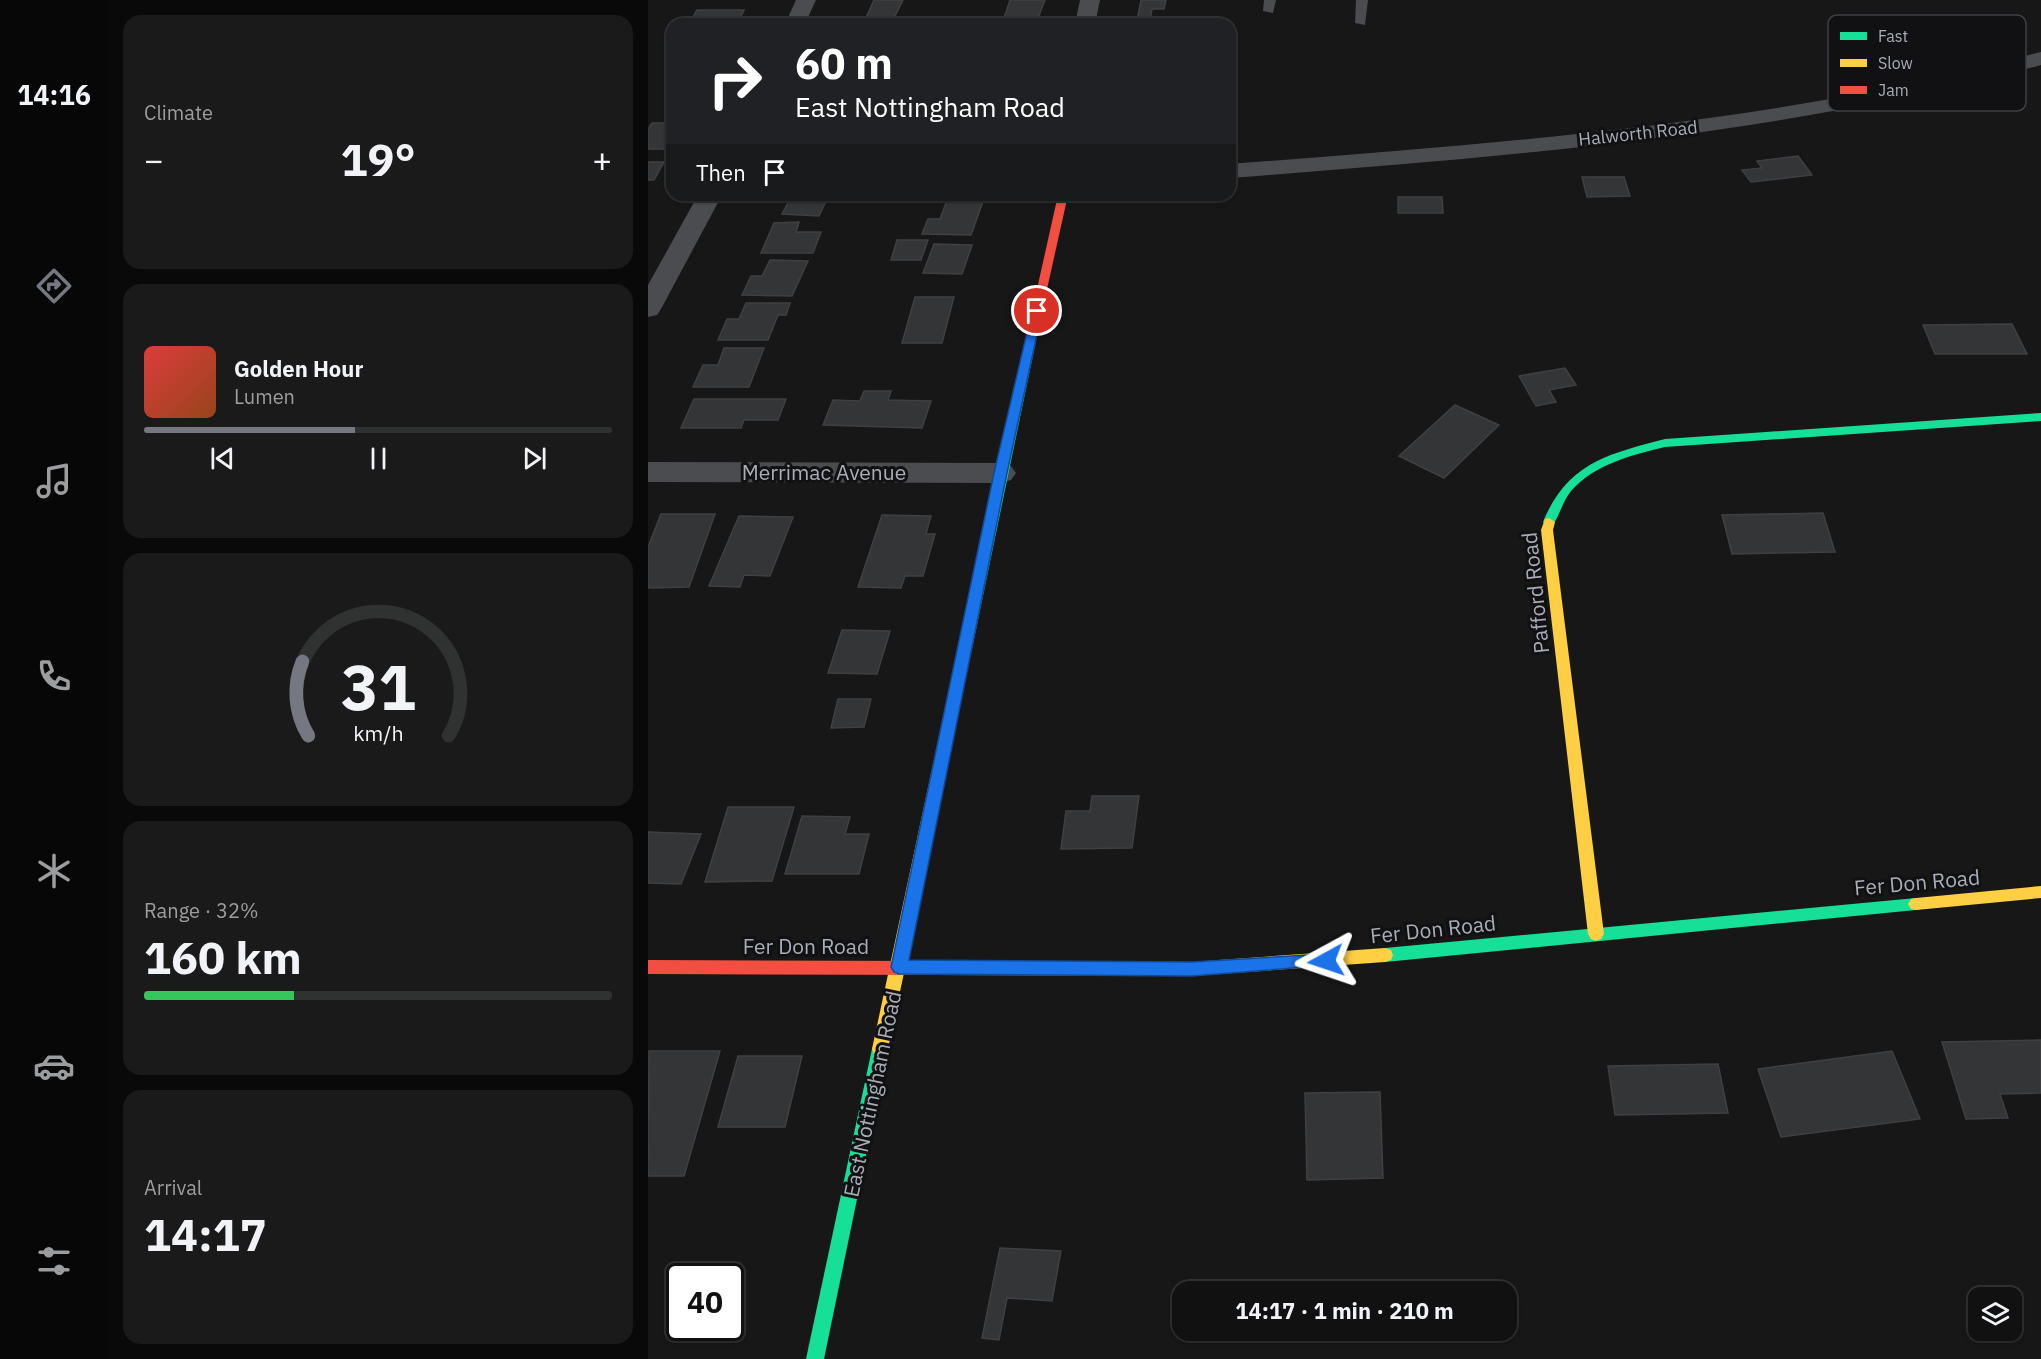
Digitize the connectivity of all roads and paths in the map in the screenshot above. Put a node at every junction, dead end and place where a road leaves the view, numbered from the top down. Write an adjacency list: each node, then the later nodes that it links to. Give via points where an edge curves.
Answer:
1 (806, 0): 4 (street)
2 (1090, 0): 5 (street)
3 (1362, 0): 6 (lane)
4 (798, 18)
5 (1086, 18)
6 (1361, 23)
7 (2041, 58): 8 (street, Halworth Road)
8 (2026, 62)
9 (1828, 107): 10 (street, Halworth Road, via 1758,120)
10 (1236, 170)
11 (707, 201): 13 (street)
12 (1062, 201): 16 (street, East Nottingham Road)
13 (648, 309)
14 (2041, 417): 18 (street, Pafford Road, via 1665,443 1605,460 1571,481 1556,499 1547,530)
15 (648, 472): 16 (street, Merrimac Avenue)
16 (1000, 473): 20 (street, East Nottingham Road)
17 (2041, 892): 18 (street, Fer Don Road)
18 (1596, 934): 20 (street, Fer Don Road, via 1303,963 1192,969)
19 (648, 967): 20 (street, Fer Don Road)
20 (899, 967): 21 (street, East Nottingham Road)
21 (815, 1359)

